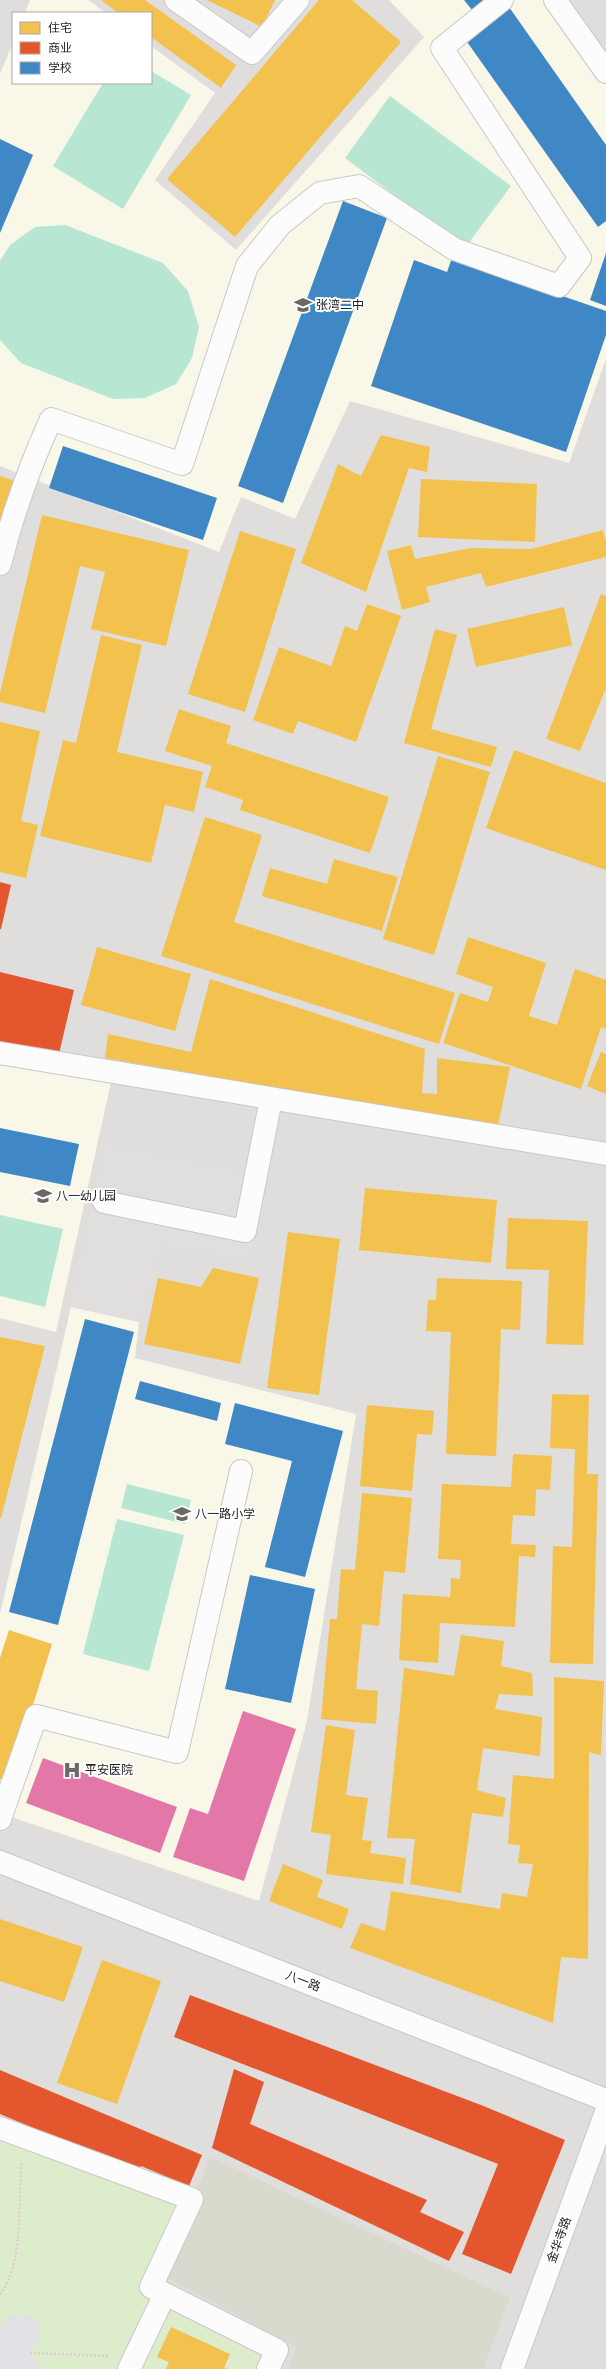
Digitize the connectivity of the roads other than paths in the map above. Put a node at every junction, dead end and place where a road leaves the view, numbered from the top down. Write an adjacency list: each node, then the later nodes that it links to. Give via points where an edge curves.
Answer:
1 (176, 0): 2 (street, via 252,53)
2 (298, 0)
3 (502, 0): 6 (street, via 442,48 580,258 559,286 454,249 359,186 320,194 280,225 247,266 182,464 51,419 32,460 13,512)
4 (555, 0): 5 (street)
5 (606, 72)
6 (0, 564)
7 (0, 1053): 8 (street)
8 (271, 1099): 9 (street); 10 (street, via 246,1231)
9 (606, 1154)
10 (104, 1202)
11 (241, 1471): 12 (street, via 177,1752 36,1716)
12 (0, 1819)
13 (0, 1862): 14 (street, 八一路)
14 (606, 2100)
15 (606, 2112): 20 (street, 金华寺路)
16 (0, 2128): 17 (street, via 192,2199 151,2287)
17 (165, 2294): 18 (street); 19 (street, via 277,2350)
18 (132, 2363)
19 (268, 2369)
20 (512, 2369)

